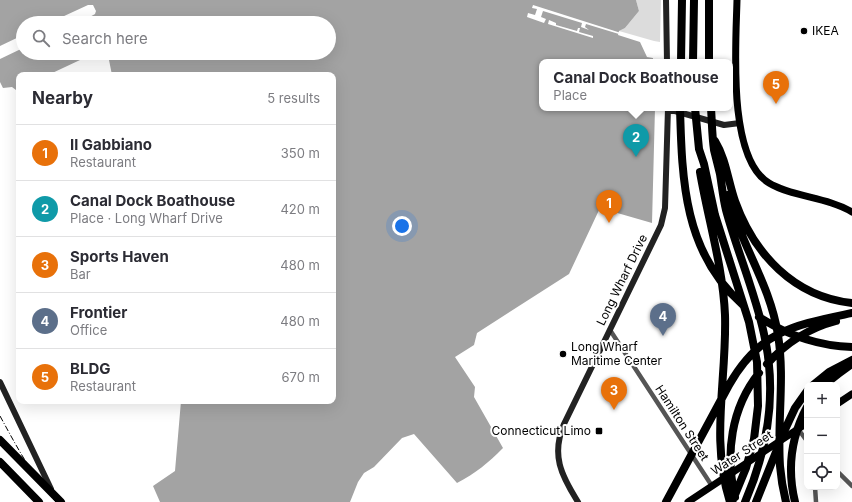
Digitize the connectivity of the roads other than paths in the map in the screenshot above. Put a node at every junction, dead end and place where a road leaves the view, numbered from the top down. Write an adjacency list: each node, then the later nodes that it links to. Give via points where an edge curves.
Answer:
1 (666, 0): 6 (main road)
2 (682, 0): 7 (highway)
3 (694, 0): 8 (highway)
4 (709, 0): 9 (highway)
5 (737, 0): 15 (main road, via 736,68)
6 (667, 59)
7 (681, 59)
8 (693, 59)
9 (709, 59)
10 (668, 111): 23 (main road, Long Wharf Drive, via 664,215 658,233)
11 (672, 111): 15 (main road, via 724,125)
12 (680, 111): 24 (highway, via 682,168 688,210 696,238 714,271 736,298 768,323 802,338 839,346)
13 (695, 111): 16 (highway)
14 (711, 111): 17 (highway)
15 (740, 123): 19 (main road, via 751,163 768,182 839,205)
16 (699, 147): 49 (highway, via 699,166 722,285 725,317 719,428 724,482); 49 (highway, via 715,214 749,322 757,362 758,406 755,432 741,481)
17 (718, 150): 18 (highway); 20 (highway, via 740,215 768,258 790,279 809,291 832,300)
18 (720, 174): 51 (highway, via 722,196 760,318 769,361 770,391 766,434 760,462); 53 (highway, via 734,216 767,290 775,319 780,344 780,460)
19 (852, 212)
20 (852, 303)
21 (852, 313): 47 (highway, via 796,326 774,336 753,353 736,374)
22 (852, 318): 50 (highway, via 825,325 794,340 751,384 732,433 730,461)
23 (610, 330): 40 (street, Hamilton Street); 46 (main road, Long Wharf Drive, via 559,438 558,452 562,474)
24 (852, 346)
25 (852, 360): 28 (highway)
26 (852, 365): 29 (highway)
27 (0, 382): 44 (main road)
28 (817, 382)
29 (828, 382)
30 (852, 394): 32 (main road)
31 (804, 395): 52 (highway, via 791,414)
32 (840, 402)
33 (804, 413): 54 (highway, via 795,435 790,463)
34 (804, 425): 35 (main road, Water Street)
35 (798, 429): 36 (street); 40 (main road, Water Street)
36 (804, 436)
37 (0, 440): 45 (highway)
38 (0, 462): 43 (highway)
39 (840, 474): 41 (street)
40 (712, 486): 48 (main road, Water Street)
41 (852, 486)
42 (815, 490): 55 (street)
43 (39, 502)
44 (56, 502)
45 (61, 502)
46 (578, 502)
47 (666, 502)
48 (688, 502)
49 (731, 502)
50 (737, 502)
51 (744, 502)
52 (756, 502)
53 (786, 502)
54 (795, 502)
55 (816, 502)

